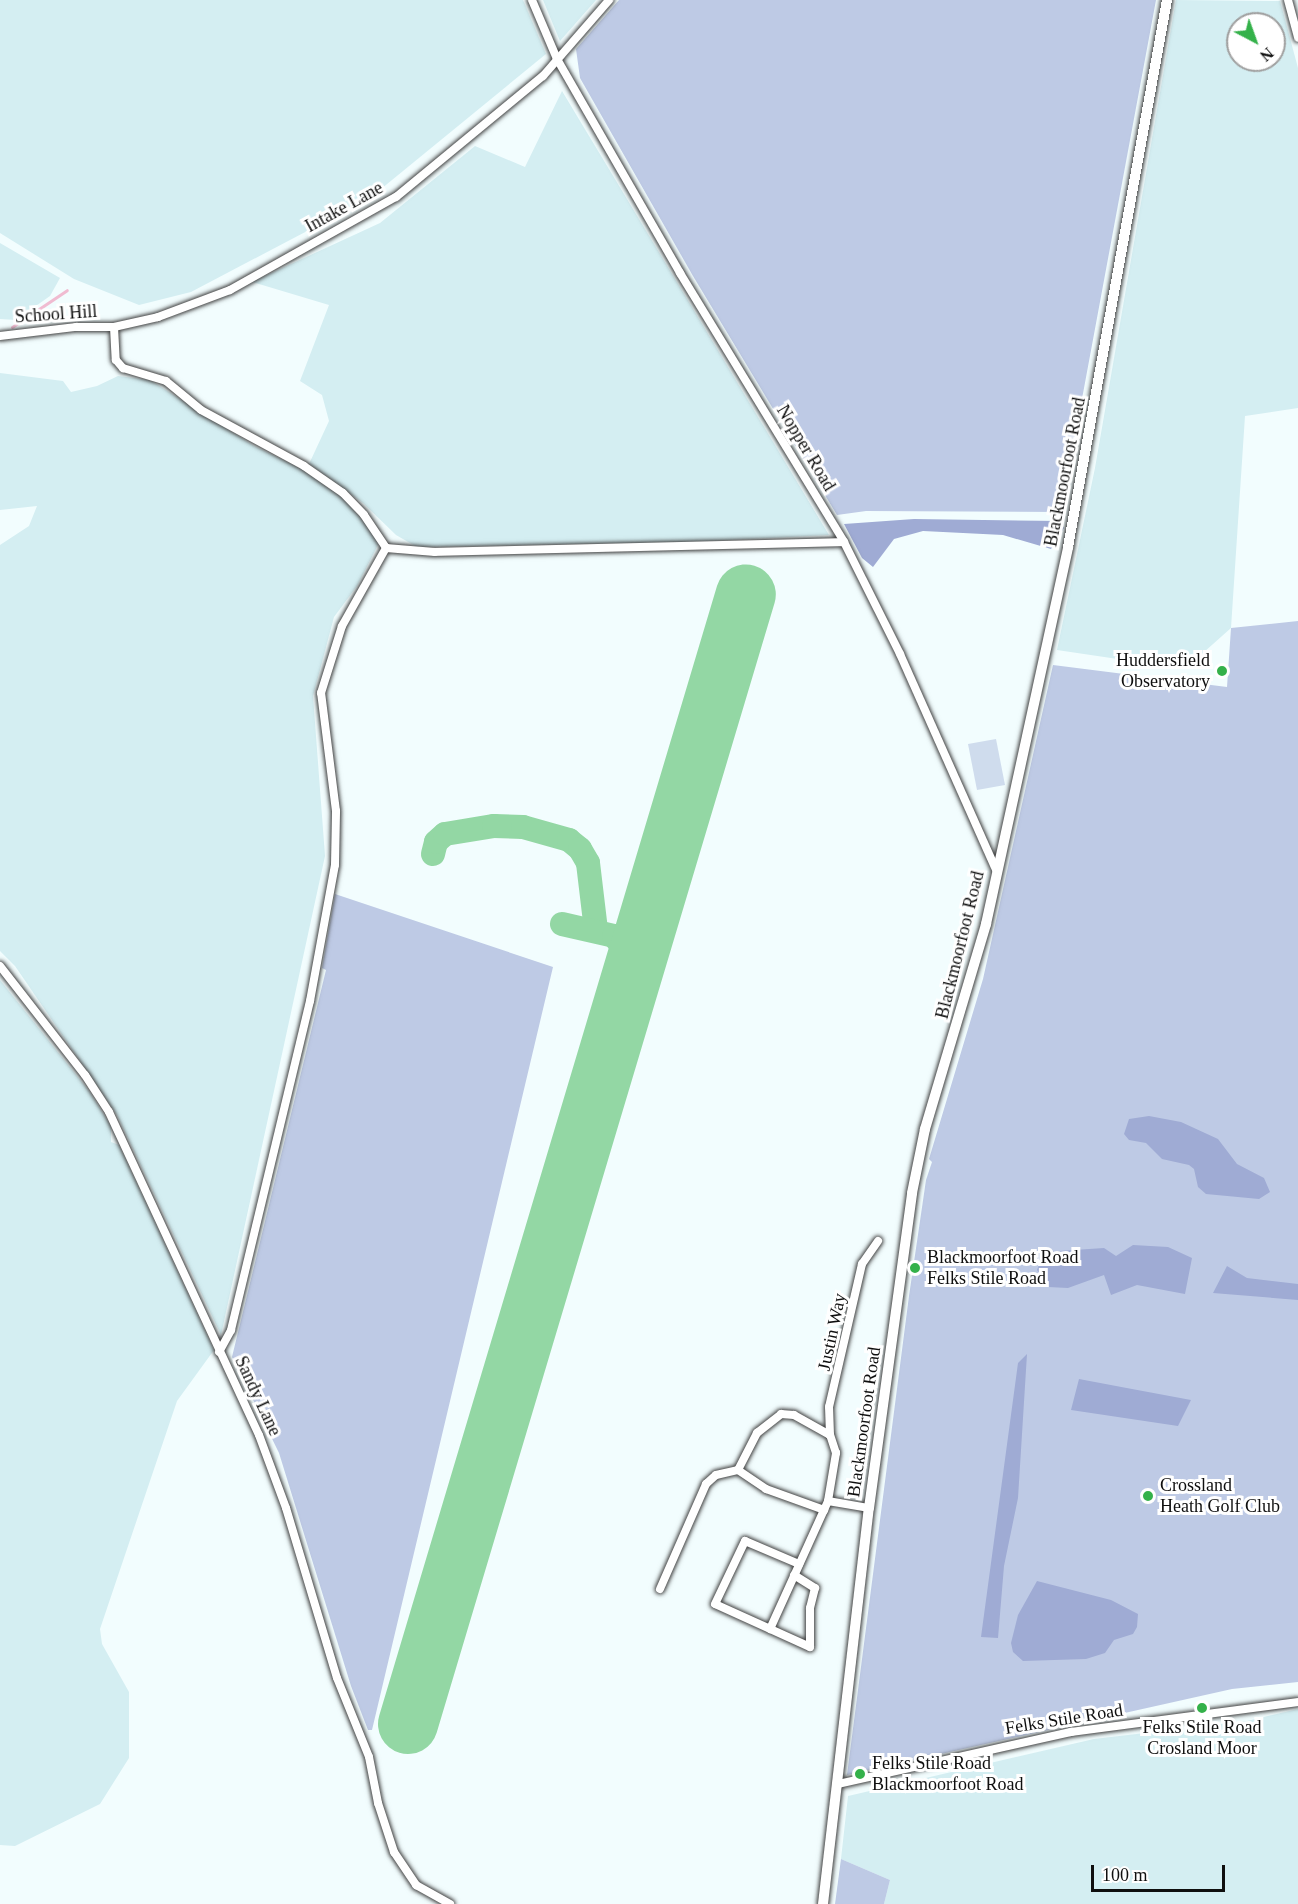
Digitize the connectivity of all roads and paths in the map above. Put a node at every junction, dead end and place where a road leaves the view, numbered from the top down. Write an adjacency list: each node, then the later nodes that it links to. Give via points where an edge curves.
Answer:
1 (532, 0): 6 (street, Nopper Road)
2 (609, 0): 6 (street, Intake Lane)
3 (1167, 0): 11 (street, Blackmoorfoot Road, via 1083,468)
4 (1288, 0): 5 (street)
5 (1298, 38)
6 (557, 59): 7 (street, Intake Lane, via 543,76 396,196 230,290); 9 (street, Nopper Road, via 680,273)
7 (114, 327): 8 (street, School Hill); 10 (street, via 116,360 123,368 166,381 201,410 314,472 364,515)
8 (0, 336)
9 (843, 542): 10 (street, via 435,552); 11 (street, Nopper Road, via 900,654)
10 (386, 548): 14 (street, via 342,626 321,693 336,811 334,865 310,1001 231,1330)
11 (996, 870): 18 (street, Blackmoorfoot Road, via 975,969 925,1129 914,1182)
12 (0, 966): 14 (street, Sandy Lane, via 109,1112)
13 (878, 1241): 15 (street, Justin Way, via 862,1264 830,1407)
14 (219, 1352): 25 (street, Sandy Lane, via 259,1435 286,1508 337,1678 369,1757 378,1803 394,1852 408,1877)
15 (830, 1435): 16 (street, via 794,1415 782,1414 757,1433); 17 (street, Justin Way, via 836,1453)
16 (738, 1470): 17 (street, via 766,1488); 21 (street, via 716,1475 706,1484)
17 (826, 1506): 18 (street); 19 (street, Justin Way)
18 (869, 1508): 24 (street, Blackmoorfoot Road)
19 (799, 1564): 20 (street, Justin Way); 22 (street, via 745,1541 715,1604)
20 (794, 1575): 22 (street, Justin Way); 22 (street, via 815,1588 810,1608 810,1647)
21 (660, 1590)
22 (770, 1629)
23 (1298, 1702): 24 (street, Felks Stile Road, via 1071,1732)
24 (838, 1784): 26 (street, Blackmoorfoot Road)
25 (447, 1902)
26 (823, 1904)

